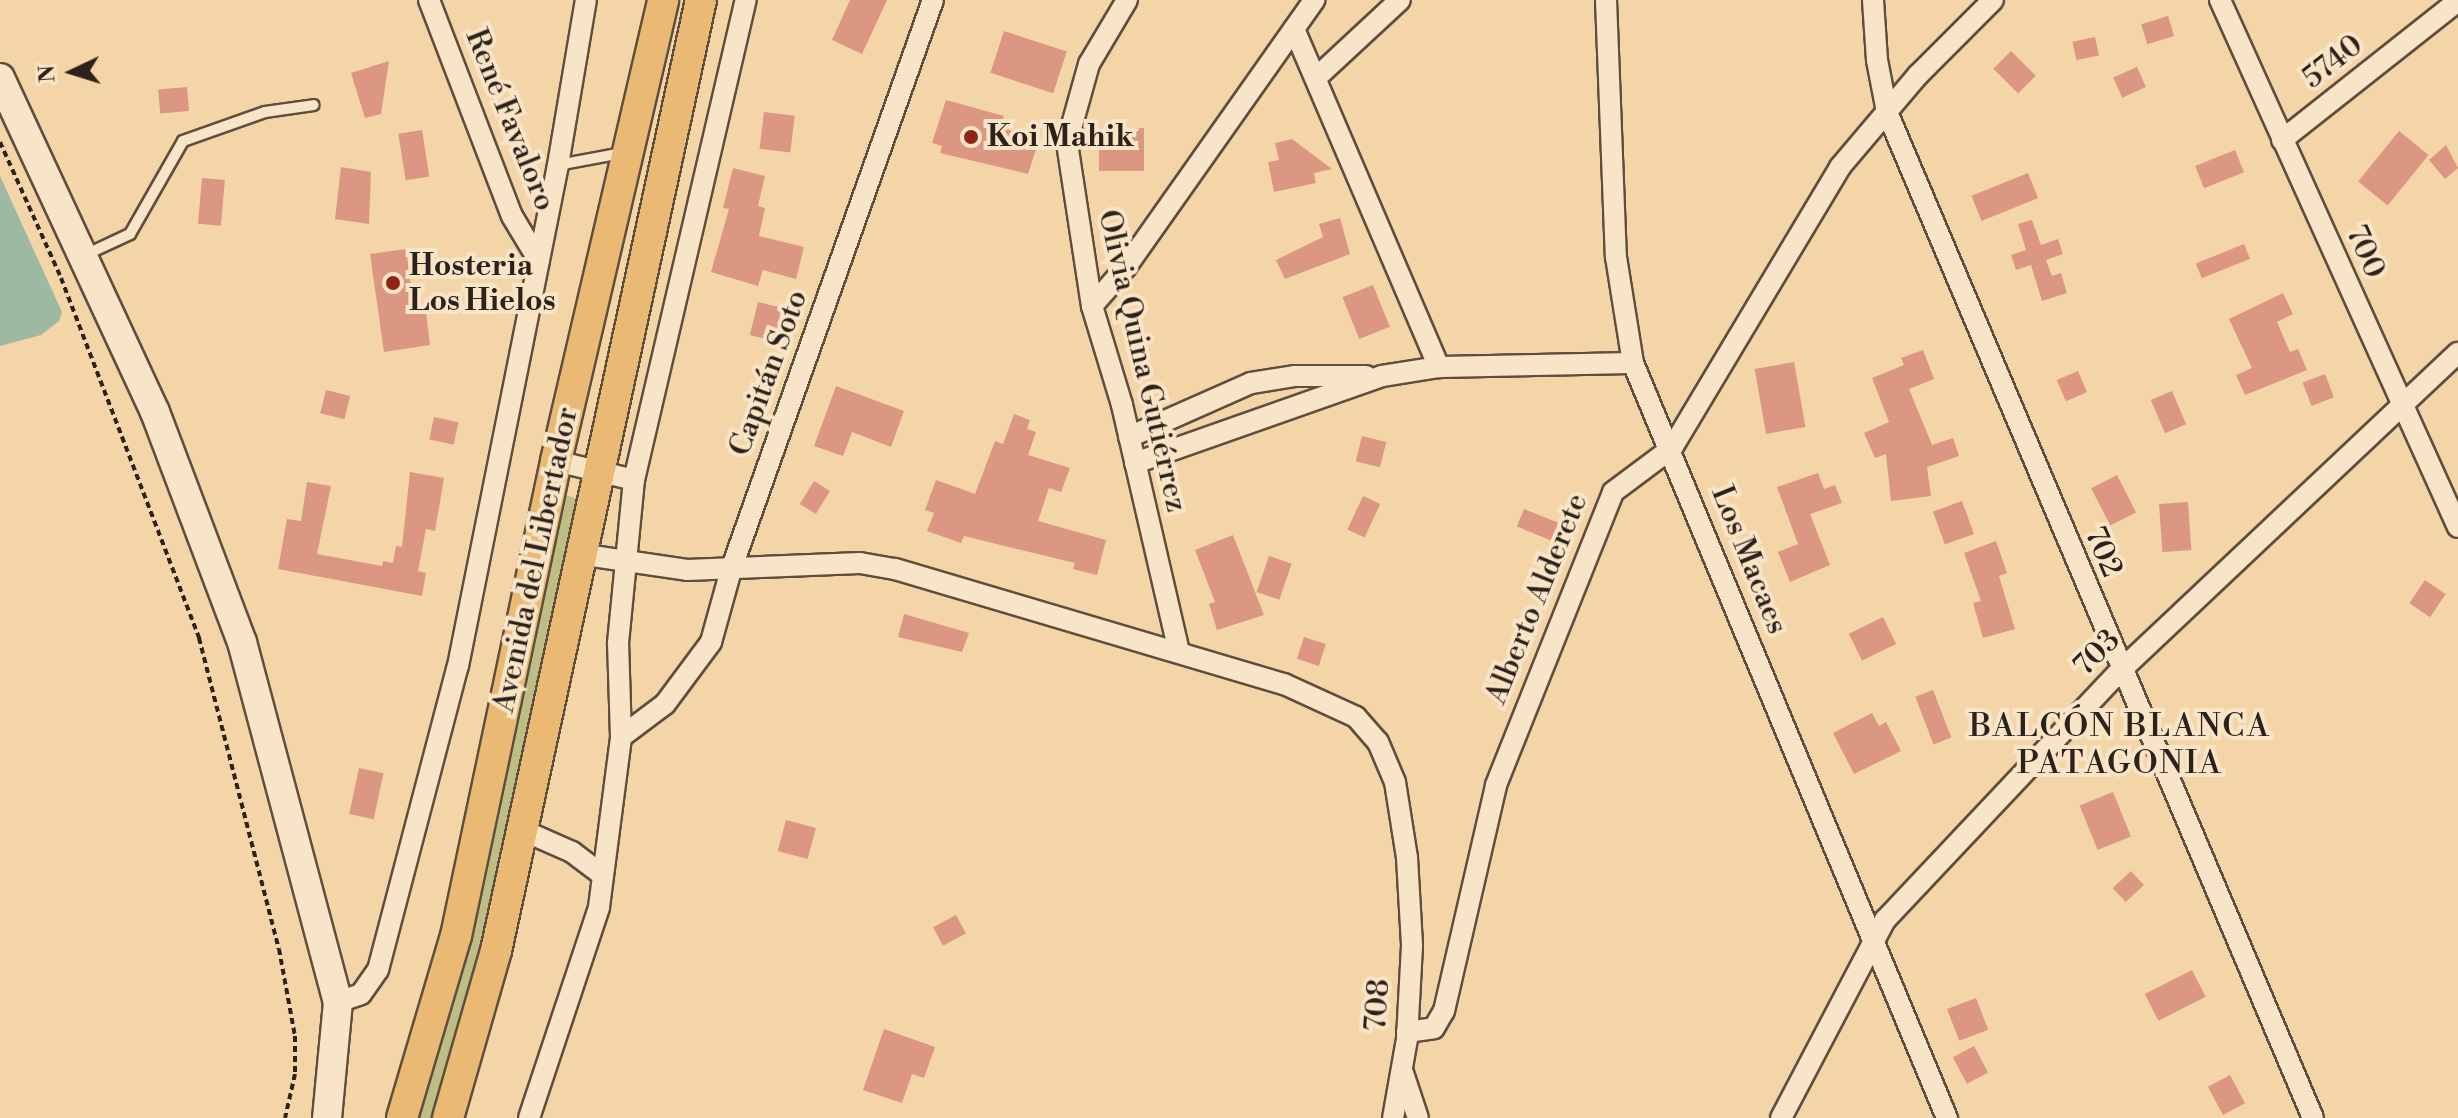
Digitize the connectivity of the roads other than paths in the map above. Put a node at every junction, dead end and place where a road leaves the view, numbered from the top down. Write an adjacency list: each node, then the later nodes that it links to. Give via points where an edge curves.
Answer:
1 (429, 0): 24 (street, René Favaloro, via 512,216)
2 (586, 0): 22 (street, Avenida del Libertador)
3 (663, 0): 21 (main road, Avenida del Libertador)
4 (701, 0): 35 (main road, Avenida del Libertador)
5 (746, 0): 36 (street)
6 (933, 0): 40 (street, Capitán Soto)
7 (1127, 0): 25 (street, Olivia Quina Gutiérrez, via 1089,64 1067,143)
8 (1314, 0): 15 (street)
9 (1400, 0): 16 (street)
10 (1606, 0): 27 (street, Los Macaes, via 1616,257)
11 (1873, 0): 19 (street, 702)
12 (1993, 0): 19 (street, Alberto Alderete)
13 (2220, 0): 20 (street, 700)
14 (2458, 1): 20 (street, 5740)
15 (1294, 29): 16 (street); 25 (street, via 1126,267)
16 (1317, 77): 28 (street)
17 (0, 78): 23 (street)
18 (314, 105): 23 (lane, via 265,112 183,141 130,234)
19 (1887, 112): 32 (street, Alberto Alderete, via 1840,167); 42 (street, 702)
20 (2282, 140): 30 (street, 700)
21 (632, 151): 22 (lane); 33 (main road, Avenida del Libertador)
22 (558, 165): 24 (street, Avenida del Libertador)
23 (85, 255): 47 (street, via 161,426 242,642)
24 (539, 261): 47 (street, Avenida del Libertador, via 458,666 378,970 361,994)
25 (1092, 306): 31 (street, Olivia Quina Gutiérrez)
26 (2458, 353): 30 (street, 703)
27 (1633, 363): 28 (street); 32 (street, Los Macaes)
28 (1439, 367): 29 (street)
29 (1382, 376): 31 (street, via 1295,376 1251,383); 34 (street)
30 (2401, 408): 37 (street, 700); 42 (street, 703)
31 (1129, 437): 34 (street, Olivia Quina Gutiérrez)
32 (1672, 448): 46 (street, Los Macaes); 48 (street, Alberto Alderete, via 1613,492 1598,521 1496,785 1444,1011 1434,1028)
33 (556, 461): 35 (street); 51 (main road, Avenida del Libertador, via 456,936)
34 (1135, 463): 41 (street, Olivia Quina Gutiérrez)
35 (597, 470): 36 (street); 38 (main road, Avenida del Libertador)
36 (634, 480): 39 (street)
37 (2458, 527)
38 (579, 554): 39 (street, 708); 44 (main road, Avenida del Libertador)
39 (626, 557): 40 (street, 708, via 687,570); 43 (street, via 618,643)
40 (731, 570): 41 (street, 708, via 860,563 895,569); 43 (street, Capitán Soto, via 711,642 688,678)
41 (1179, 651): 48 (street, 708, via 1327,700 1356,717 1378,742 1402,814 1412,946)
42 (2120, 671): 46 (street, 703); 58 (street, 702)
43 (621, 737): 45 (street)
44 (522, 830): 45 (street, via 572,852); 52 (main road, Avenida del Libertador, via 496,951)
45 (603, 875): 53 (street, via 599,907)
46 (1871, 940): 56 (street, 703, via 1833,1029); 57 (street, Los Macaes)
47 (338, 1002): 50 (street)
48 (1407, 1032): 49 (street, 708)
49 (1402, 1069): 54 (street, 708); 55 (street)
50 (327, 1118)
51 (402, 1118)
52 (448, 1118)
53 (529, 1118)
54 (1393, 1118)
55 (1418, 1118)
56 (1781, 1118)
57 (1947, 1118)
58 (2313, 1118)

